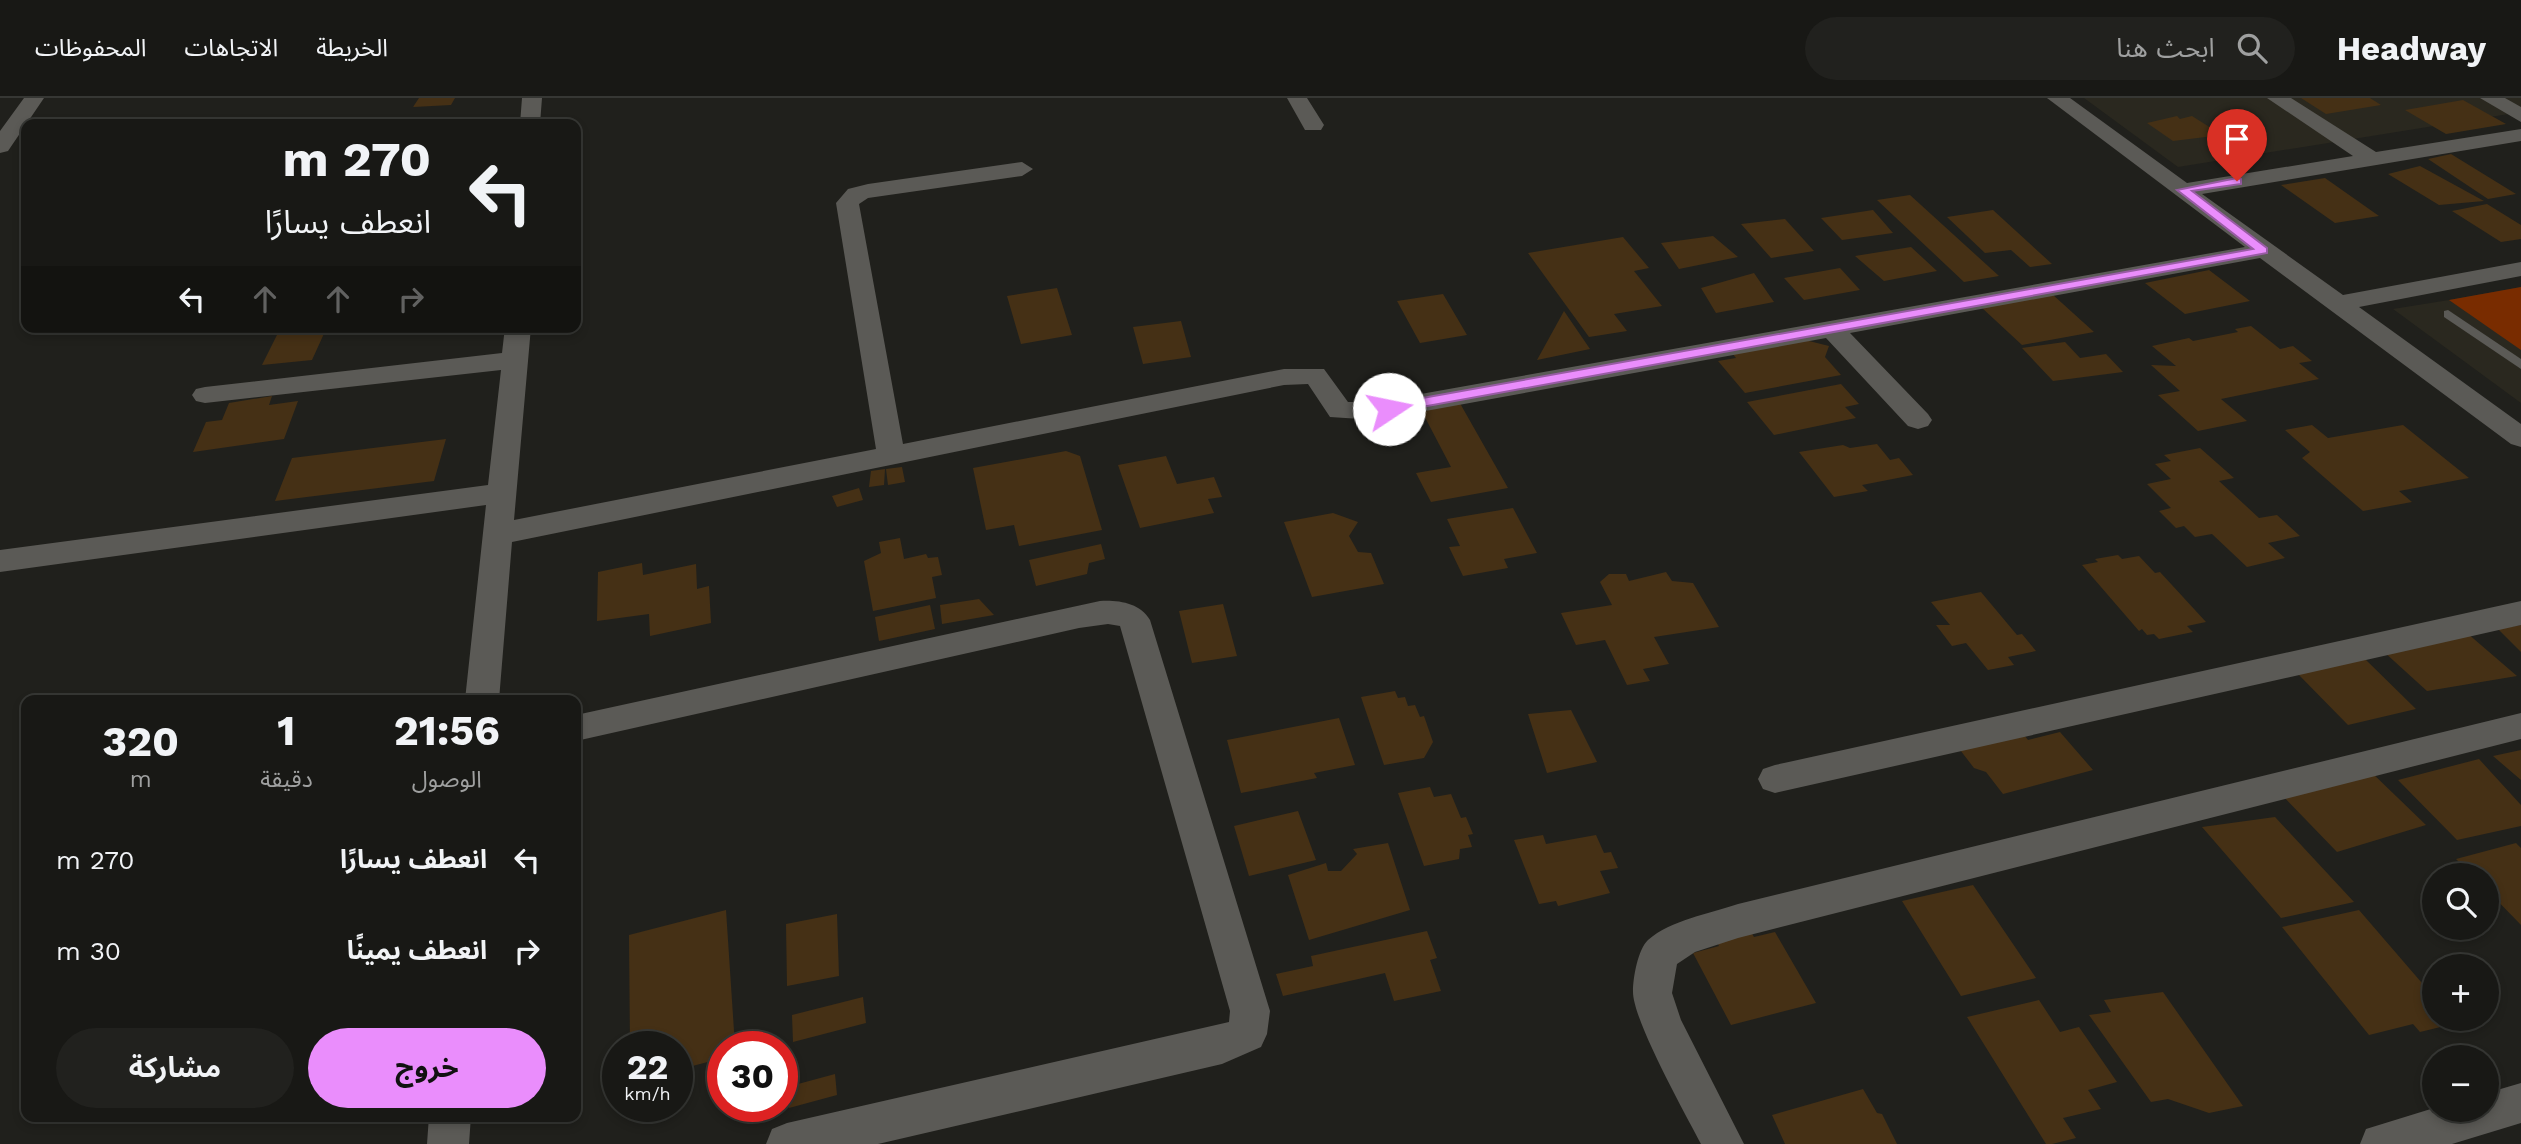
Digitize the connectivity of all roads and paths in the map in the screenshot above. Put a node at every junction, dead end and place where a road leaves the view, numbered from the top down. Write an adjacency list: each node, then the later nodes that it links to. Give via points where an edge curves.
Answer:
1 (34, 98): 11 (street)
2 (532, 98): 8 (street)
3 (1297, 98): 9 (street)
4 (2057, 98): 14 (street)
5 (2277, 98): 12 (street)
6 (2490, 98): 7 (street)
7 (2521, 116)
8 (530, 119)
9 (1313, 125)
10 (2521, 135): 12 (street)
11 (0, 146)
12 (2374, 160): 14 (street)
13 (1023, 169): 26 (street, via 868,191 847,203)
14 (2183, 190): 15 (street)
15 (2263, 251): 17 (street); 19 (street)
16 (2521, 269): 17 (street)
17 (2336, 304): 25 (street)
18 (2448, 314): 22 (lane)
19 (1832, 329): 24 (street); 26 (street, via 1357,413 1340,411 1317,377 1299,375)
20 (518, 333): 21 (street)
21 (516, 360): 23 (street); 27 (street)
22 (2521, 365)
23 (205, 395)
24 (1918, 421)
25 (2521, 438)
26 (891, 455): 28 (street)
27 (504, 493): 28 (street); 29 (street)
28 (498, 534): 31 (street)
29 (0, 561)
30 (2521, 614): 34 (street)
31 (482, 695)
32 (2521, 726): 39 (street, via 1738,921 1683,939 1660,954 1652,993 1663,1026)
33 (581, 727): 38 (street, via 1093,613 1128,614 1134,620 1250,1011 1247,1034 1222,1045)
34 (1775, 779)
35 (2521, 1103): 40 (street)
36 (450, 1122): 37 (street)
37 (448, 1144)
38 (787, 1144)
39 (1723, 1144)
40 (2381, 1144)

